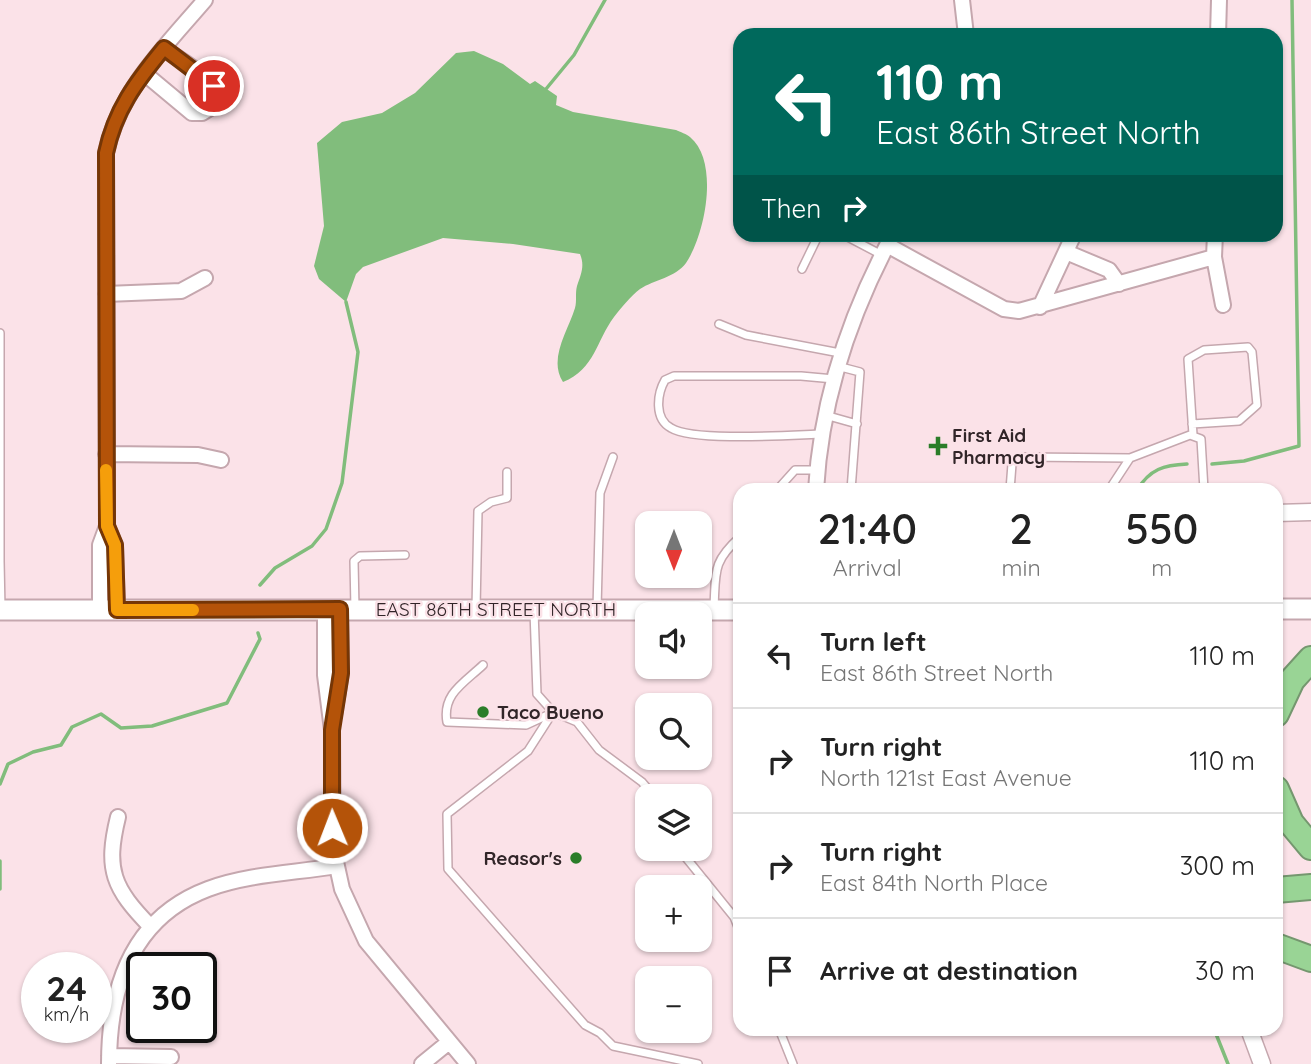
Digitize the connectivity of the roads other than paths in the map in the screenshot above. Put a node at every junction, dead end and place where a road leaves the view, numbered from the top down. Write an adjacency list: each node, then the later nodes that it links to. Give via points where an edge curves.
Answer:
1 (205, 0): 6 (street)
2 (962, 0): 4 (street)
3 (1219, 0): 5 (street)
4 (965, 28)
5 (1218, 28)
6 (164, 48): 7 (street); 7 (street, via 214,86 215,105 209,111 192,113)
7 (144, 73): 17 (street, via 117,113 106,153)
8 (815, 242): 14 (lane)
9 (1070, 242): 12 (street)
10 (1214, 242): 13 (street)
11 (887, 245): 19 (street, via 1004,309); 22 (street)
12 (1066, 252): 16 (street, via 1109,270); 19 (street)
13 (1214, 257): 16 (street); 18 (street)
14 (802, 269)
15 (205, 278): 17 (street, via 181,291)
16 (1119, 284): 19 (street)
17 (106, 294): 28 (street)
18 (1223, 306)
19 (1040, 307)
20 (719, 324): 22 (lane)
21 (0, 333): 44 (lane)
22 (837, 366): 23 (street); 24 (lane, via 860,372); 26 (lane, via 801,376 674,376 665,380 658,398 666,425 673,430 712,435)
23 (825, 415): 24 (lane); 26 (street)
24 (857, 424): 36 (lane)
25 (1192, 424): 25 (lane, via 1188,359 1204,350 1248,347 1258,405 1239,421); 27 (lane)
26 (822, 434): 32 (street)
27 (1193, 435): 30 (lane); 39 (lane, via 1201,439)
28 (106, 454): 31 (street, via 198,455); 49 (street, via 107,526 115,545)
29 (613, 457): 51 (lane, via 600,493)
30 (1130, 458): 37 (lane, via 1022,457 1012,464); 38 (lane)
31 (221, 460)
32 (817, 470): 34 (lane, via 794,470); 35 (street)
33 (508, 472): 46 (lane, via 507,498 478,511)
34 (783, 483)
35 (816, 483)
36 (852, 483)
37 (1011, 483)
38 (1114, 483)
39 (1204, 483)
40 (1311, 512): 41 (street)
41 (1283, 513)
42 (733, 543): 52 (lane, via 717,566)
43 (405, 555): 45 (lane, via 360,556 354,561)
44 (0, 561): 48 (lane)
45 (340, 609): 46 (main road, EAST 86TH STREET NORTH); 49 (main road, EAST 86TH STREET NORTH); 64 (street, via 341,673 332,730)
46 (476, 609): 50 (main road, EAST 86TH STREET NORTH)
47 (1311, 609): 54 (main road)
48 (0, 610): 49 (main road, EAST 86TH STREET NORTH)
49 (108, 610)
50 (534, 610): 51 (main road, EAST 86TH STREET NORTH); 58 (lane, via 537,694)
51 (597, 610): 52 (main road, EAST 86TH STREET NORTH)
52 (713, 610): 53 (main road, EAST 86TH STREET NORTH)
53 (733, 610)
54 (1283, 610)
55 (1311, 659): 57 (highway)
56 (483, 665): 58 (lane, via 451,694 446,703 447,722 526,725)
57 (1283, 699)
58 (552, 712): 59 (lane, via 577,722 598,750); 78 (lane, via 528,751 447,814 448,869 585,1024 613,1046)
59 (644, 784)
60 (1283, 805): 62 (highway)
61 (118, 817): 68 (street, via 110,852 112,866 126,898)
62 (1311, 847)
63 (689, 861): 67 (lane)
64 (336, 866): 68 (street, via 209,888); 73 (street, via 366,941)
65 (1311, 887): 66 (highway)
66 (1283, 889)
67 (733, 916)
68 (151, 927): 75 (street, via 122,972 110,1021)
69 (1283, 949): 70 (highway)
70 (1311, 959)
71 (782, 1036): 79 (lane)
72 (1252, 1036): 80 (street)
73 (449, 1042): 76 (street); 77 (street)
74 (171, 1057): 75 (street)
75 (109, 1060)
76 (422, 1064)
77 (467, 1064)
78 (698, 1064)
79 (793, 1064)
80 (1262, 1064)

